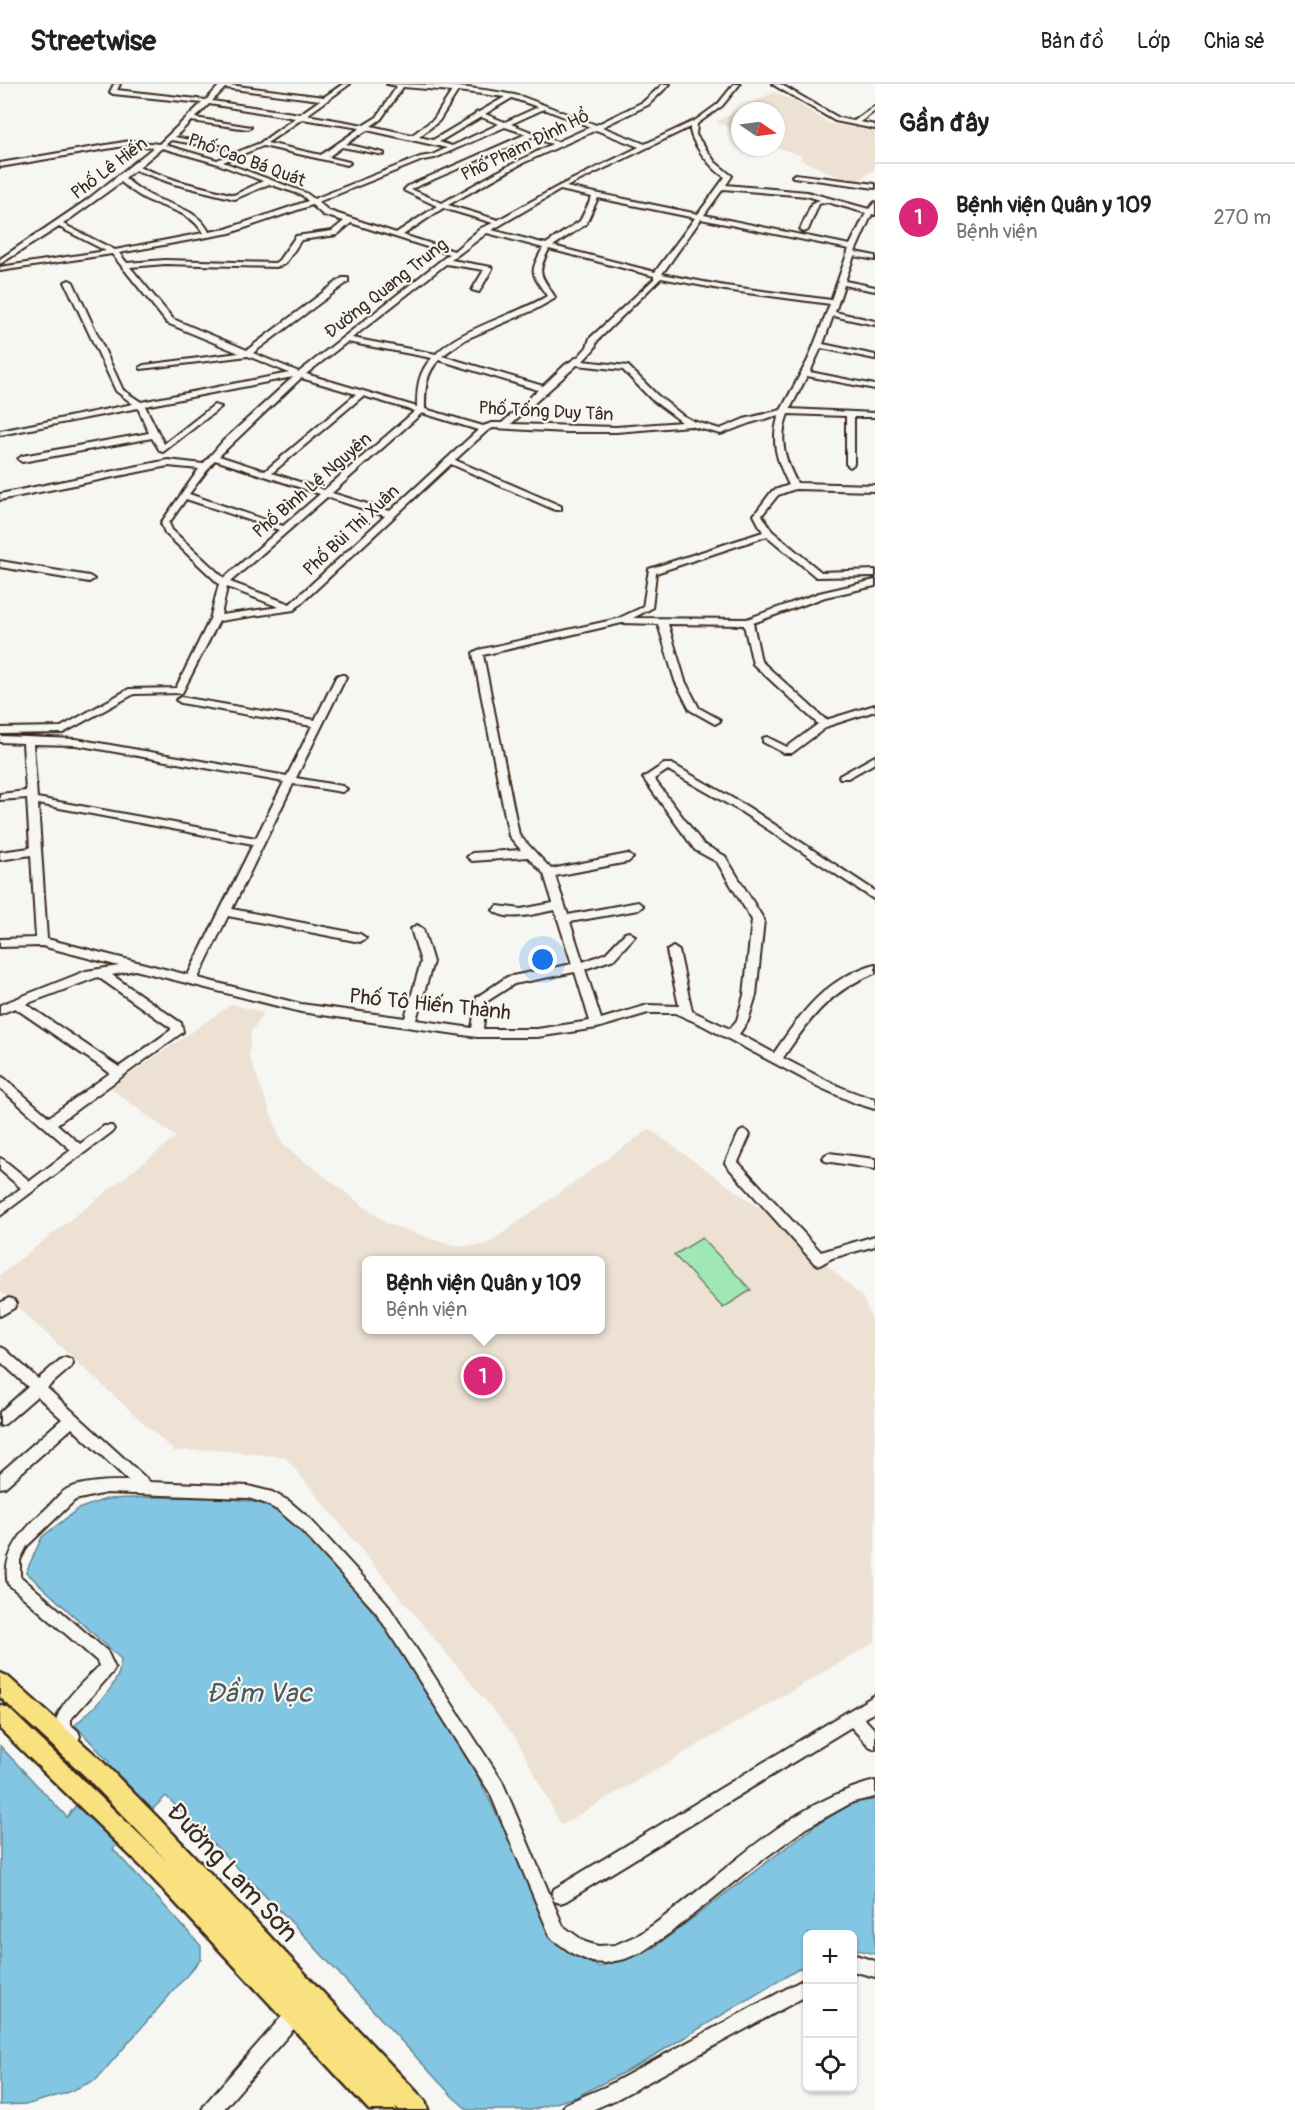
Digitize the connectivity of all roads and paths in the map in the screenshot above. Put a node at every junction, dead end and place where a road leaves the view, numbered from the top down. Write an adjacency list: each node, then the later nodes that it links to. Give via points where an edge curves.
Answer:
1 (117, 84): 11 (street, via 113,92)
2 (152, 84): 11 (street)
3 (347, 84): 13 (street)
4 (394, 84): 9 (street); 25 (street, via 386,111)
5 (667, 84): 26 (street, Phố Phạm Đỉnh Hổ, via 651,101)
6 (737, 84): 21 (street, Đường Quang Trung, via 720,105)
7 (775, 84): 22 (street, via 837,120)
8 (224, 85): 13 (street); 14 (street, Phố Lê Hiến)
9 (446, 86): 10 (street)
10 (456, 89): 12 (street); 28 (street, via 437,120)
11 (146, 94): 14 (street)
12 (511, 96): 15 (street); 17 (street)
13 (324, 99): 18 (street)
14 (208, 102): 18 (street); 19 (street, Phố Lê Hiến)
15 (543, 107): 20 (street); 26 (street)
16 (875, 108): 22 (street)
17 (478, 114): 20 (street); 30 (street)
18 (301, 116): 25 (street); 31 (street)
19 (191, 119): 23 (street); 29 (street, Phố Lê Hiến)
20 (506, 124): 27 (street); 37 (street)
21 (694, 124): 35 (street, Đường Quang Trung); 49 (street, via 693,135 711,164 729,176)
22 (854, 124): 24 (street)
23 (248, 127)
24 (875, 127)
25 (363, 128): 28 (street); 33 (street)
26 (593, 128): 32 (street, Phố Phạm Đỉnh Hổ); 35 (street)
27 (532, 134): 32 (street); 56 (street, via 407,190)
28 (414, 136): 30 (street)
29 (171, 138): 34 (street, Phố Lê Hiến); 36 (street)
30 (435, 142): 37 (street)
31 (262, 144): 39 (street); 40 (street)
32 (557, 144): 56 (street, Phố Phạm Đỉnh Hổ)
33 (341, 145): 38 (street); 39 (street)
34 (163, 146): 40 (street, Phố Cao Bá Quát); 42 (street, Phố Cao Bá Quát, via 130,143); 43 (street, Phố Lê Hiến)
35 (646, 147): 50 (street, Đường Quang Trung)
36 (222, 148)
37 (453, 148): 54 (street, via 389,180)
38 (382, 154)
39 (322, 158): 41 (street)
40 (217, 162): 47 (street, Phố Cao Bá Quát)
41 (347, 163)
42 (0, 165)
43 (135, 168): 45 (street, Phố Lê Hiến); 47 (street, via 235,197)
44 (795, 176): 46 (street)
45 (120, 178): 61 (street, Phố Lê Hiến); 64 (street, via 140,193 195,217 204,225)
46 (821, 178): 48 (street); 51 (street)
47 (269, 181): 54 (street, Phố Cao Bá Quát, via 304,194)
48 (875, 186)
49 (722, 187): 51 (street); 58 (street)
50 (559, 188): 52 (street); 60 (street, Đường Quang Trung)
51 (802, 194): 53 (street)
52 (596, 196): 58 (street); 66 (street, via 583,222)
53 (826, 200): 57 (street); 63 (street, via 816,203)
54 (316, 204): 59 (street, Phố Cao Bá Quát, via 326,213); 64 (street); 69 (street, via 278,223 228,237)
55 (875, 204): 57 (street)
56 (440, 205): 60 (street); 65 (street, Phố Phạm Đỉnh Hổ)
57 (872, 212): 67 (street)
58 (701, 217): 67 (street); 76 (street)
59 (349, 221): 65 (street, Phố Cao Bá Quát); 73 (street, via 334,233 299,238 276,265)
60 (497, 222): 62 (street, Đường Quang Trung)
61 (58, 224): 69 (street); 72 (street, Phố Lê Hiến)
62 (484, 230): 66 (street); 68 (street, Đường Quang Trung)
63 (804, 230)
64 (207, 235): 69 (street)
65 (396, 236): 68 (street, Phố Cao Bá Quát)
66 (547, 247): 76 (street); 88 (street, via 536,268 551,297 456,341)
67 (852, 251): 70 (street); 79 (street)
68 (454, 253): 71 (street, Đường Quang Trung)
69 (116, 254): 73 (street, Phố Tống Duy Tân); 74 (street); 75 (street)
70 (875, 258)
71 (444, 261): 81 (street, via 488,269); 85 (street, Đường Quang Trung)
72 (0, 262)
73 (125, 265): 87 (street, Phố Tống Duy Tân, via 170,321)
74 (0, 268)
75 (0, 275)
76 (657, 275): 82 (street); 90 (street, via 658,279 593,340 591,348)
77 (345, 279): 87 (street)
78 (69, 282): 97 (street, via 120,391)
79 (841, 282): 80 (street); 82 (street)
80 (875, 289)
81 (476, 290)
82 (833, 302): 83 (street)
83 (829, 313): 84 (street); 86 (street)
84 (875, 323)
85 (345, 339): 88 (street); 93 (street, Đường Quang Trung)
86 (819, 345): 89 (street); 92 (street)
87 (247, 354): 91 (street); 93 (street, Phố Tống Duy Tân)
88 (435, 357): 95 (street); 99 (street, via 422,375 418,395)
89 (875, 357)
90 (576, 362): 95 (street); 103 (street, via 625,368 654,397)
91 (144, 367)
92 (805, 374): 94 (street); 100 (street)
93 (298, 375): 96 (street, Phố Tống Duy Tân); 97 (street); 109 (street, Đường Quang Trung)
94 (875, 387)
95 (544, 388): 104 (street)
96 (362, 393): 99 (street, Phố Tống Duy Tân); 115 (street)
97 (141, 406): 106 (street); 107 (street)
98 (218, 407): 108 (street)
99 (421, 410): 105 (street, Phố Tống Duy Tân); 118 (street, Phố Bình Lệ Nguyên)
100 (785, 411): 101 (street); 103 (street, via 721,432); 116 (street, via 778,438 782,464)
101 (850, 414): 102 (street); 113 (street)
102 (875, 416)
103 (690, 423): 104 (street, Phố Tống Duy Tân, via 613,432)
104 (504, 426): 105 (street, Phố Tống Duy Tân)
105 (484, 429): 111 (street, Phố Bùi Thị Xuân)
106 (0, 433)
107 (154, 435): 108 (street); 110 (street)
108 (163, 449): 112 (street)
109 (213, 457): 114 (street, Đường Quang Trung); 115 (street)
110 (22, 459)
111 (450, 461): 121 (street); 122 (street, Phố Bùi Thị Xuân)
112 (168, 463): 114 (street); 120 (street)
113 (850, 464)
114 (204, 468): 119 (street, Đường Quang Trung)
115 (266, 474): 118 (street)
116 (794, 486): 117 (street); 124 (street, via 775,493 758,514)
117 (875, 488)
118 (327, 494): 122 (street); 123 (street, Phố Bình Lệ Nguyên)
119 (184, 495): 123 (street); 128 (street, Đường Quang Trung, via 165,523 168,531)
120 (0, 497)
121 (558, 508)
122 (392, 515): 130 (street, Phố Bùi Thị Xuân)
123 (286, 530): 128 (street, Phố Bình Lệ Nguyên)
124 (768, 533): 126 (street, via 819,575); 131 (street, via 652,571)
125 (0, 564): 127 (street)
126 (875, 573)
127 (89, 579)
128 (225, 583): 130 (street); 132 (street)
129 (875, 583): 136 (street, via 822,595)
130 (291, 608): 132 (street)
131 (646, 608): 133 (street); 134 (street)
132 (214, 619): 143 (street, via 179,691 132,691 63,730)
133 (620, 621): 134 (street); 155 (street, via 478,653 514,836)
134 (643, 621): 135 (street)
135 (662, 621): 136 (street); 140 (street, via 680,681 695,710)
136 (748, 622): 142 (street, via 756,662)
137 (341, 677): 141 (street)
138 (181, 700): 141 (street)
139 (875, 708): 142 (street)
140 (715, 721)
141 (318, 724): 149 (street)
142 (824, 724): 145 (street, via 788,751)
143 (0, 731)
144 (0, 739): 146 (street)
145 (767, 740)
146 (28, 742): 149 (street, via 76,742); 152 (street)
147 (875, 759): 148 (street)
148 (843, 776)
149 (290, 780): 150 (street); 153 (street)
150 (342, 789)
151 (0, 797): 152 (street)
152 (32, 797): 153 (street); 154 (street)
153 (259, 842): 164 (street)
154 (36, 852): 156 (street); 169 (street)
155 (531, 853): 157 (street); 159 (street)
156 (0, 856)
157 (472, 857)
158 (628, 858): 159 (street)
159 (549, 873): 161 (street)
160 (875, 896): 183 (street, via 744,808 668,766 648,778 699,847 721,859 758,920 750,995 742,1021)
161 (560, 905): 163 (street, via 521,913); 165 (street)
162 (638, 906): 165 (street)
163 (498, 910)
164 (225, 911): 168 (street); 176 (street)
165 (565, 919): 173 (street)
166 (417, 929): 180 (street, via 427,962)
167 (629, 936): 173 (street, via 610,956)
168 (360, 938)
169 (42, 942): 170 (street, Phố Tô Hiến Thành); 172 (street, Phố Tô Hiến Thành)
170 (0, 943)
171 (673, 951): 179 (street)
172 (137, 967): 175 (street); 176 (street, Phố Tô Hiến Thành)
173 (580, 967): 181 (street); 182 (street, via 511,980 481,1000)
174 (875, 968): 184 (street, via 850,977 827,992)
175 (101, 973): 177 (street); 185 (street, via 177,1026 173,1036)
176 (192, 978): 180 (street, Phố Tô Hiến Thành, via 301,1008)
177 (16, 1003): 178 (street); 185 (street)
178 (0, 1010)
179 (686, 1012): 181 (street, Phố Tô Hiến Thành, via 648,1009); 183 (street, Phố Tô Hiến Thành)
180 (409, 1024): 182 (street, Phố Tô Hiến Thành)
181 (597, 1024): 182 (street, Phố Tô Hiến Thành, via 537,1033)
182 (477, 1033)
183 (732, 1035): 184 (street, Phố Tô Hiến Thành)
184 (776, 1059): 187 (street, Phố Tô Hiến Thành, via 823,1084)
185 (117, 1072): 188 (street)
186 (0, 1081): 188 (street)
187 (875, 1104)
188 (51, 1122): 191 (street)
189 (108, 1129): 191 (street)
190 (744, 1135): 197 (street, via 731,1163 820,1260 828,1254)
191 (79, 1150): 195 (street)
192 (829, 1158): 194 (street)
193 (0, 1163): 195 (street)
194 (875, 1164)
195 (29, 1188): 196 (street)
196 (0, 1211)
197 (875, 1241)
198 (0, 1353): 200 (street)
199 (66, 1363): 200 (street)
200 (38, 1387): 201 (street); 202 (street)
201 (0, 1420)
202 (71, 1420): 203 (street); 204 (street)
203 (0, 1481)
204 (147, 1488): 210 (street, via 106,1487 71,1494 22,1541 13,1560 14,1579 102,1656 107,1668 64,1716 63,1728 96,1760); 211 (street, via 248,1492 284,1506 304,1523 381,1607 426,1674 496,1787 557,1932 568,1944 606,1955 626,1949 655,1934 806,1817 856,1793)
205 (0, 1683): 210 (main road, Đường Lam Sơn)
206 (875, 1703): 208 (street)
207 (0, 1715): 216 (main road, Đường Lam Sơn, via 77,1784)
208 (853, 1718): 209 (street); 212 (street)
209 (875, 1741)
210 (92, 1766): 216 (main road, Đường Lam Sơn, via 152,1828)
211 (875, 1789)
212 (560, 1895)
213 (857, 1964): 214 (street)
214 (875, 1969)
215 (803, 1987): 220 (street, via 611,2093)
216 (304, 2005): 217 (street); 218 (main road, Đường Lam Sơn); 219 (main road, Đường Lam Sơn)
217 (211, 2110)
218 (385, 2110)
219 (416, 2110)
220 (571, 2110)

